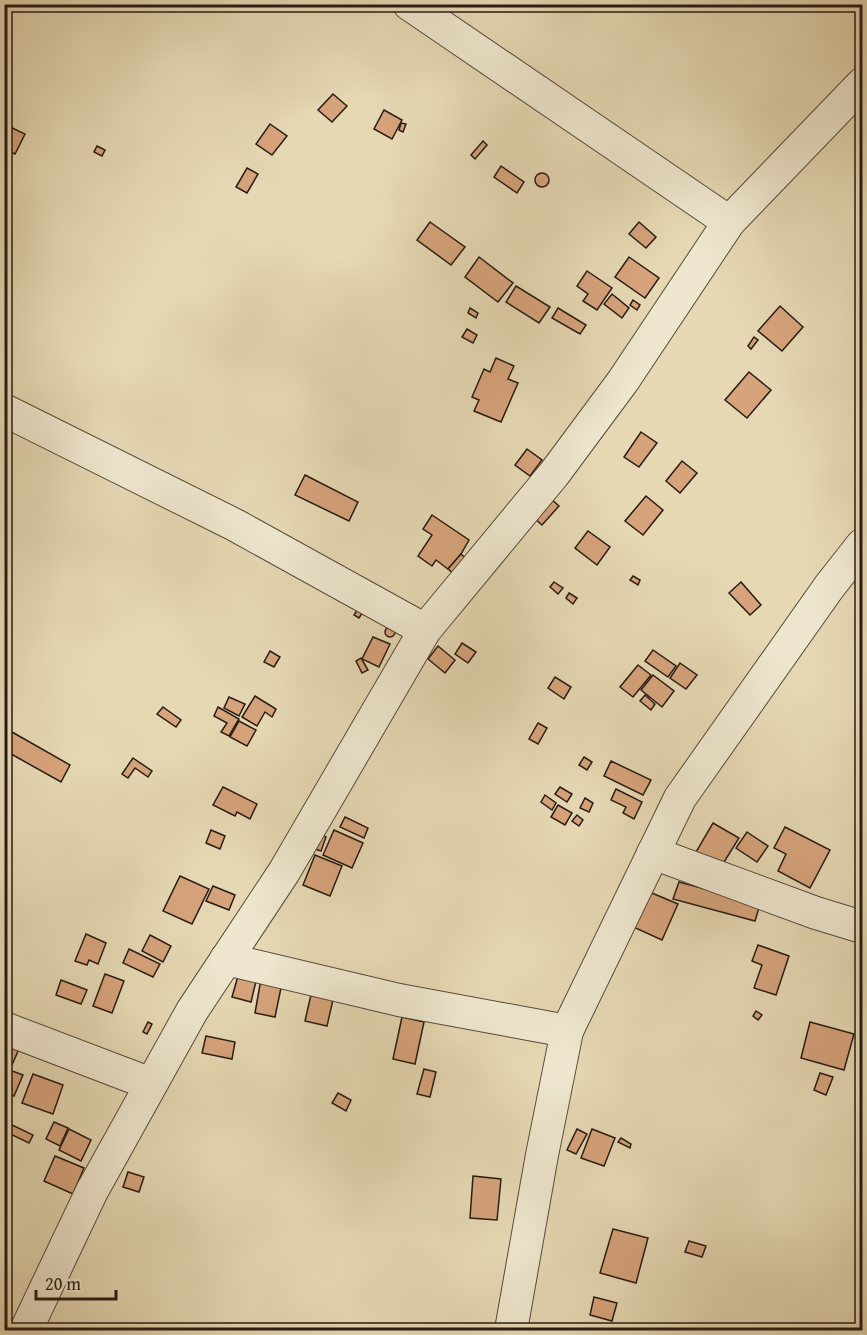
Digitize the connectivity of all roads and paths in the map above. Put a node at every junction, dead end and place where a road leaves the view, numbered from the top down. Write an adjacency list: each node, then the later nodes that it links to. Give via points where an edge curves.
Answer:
1 (409, 4): 3 (street)
2 (862, 84): 3 (street)
3 (729, 222): 6 (street, via 623,381 554,474)
4 (4, 410): 6 (street, via 235,525)
5 (862, 545): 7 (street, via 680,798)
6 (425, 630): 9 (street, via 284,872)
7 (652, 853): 8 (street); 11 (street)
8 (862, 927)
9 (226, 959): 11 (street, via 399,1000); 12 (street)
10 (4, 1028): 12 (street)
11 (567, 1031): 14 (street)
12 (151, 1084): 13 (street, via 92,1191)
13 (26, 1330)
14 (511, 1330)

